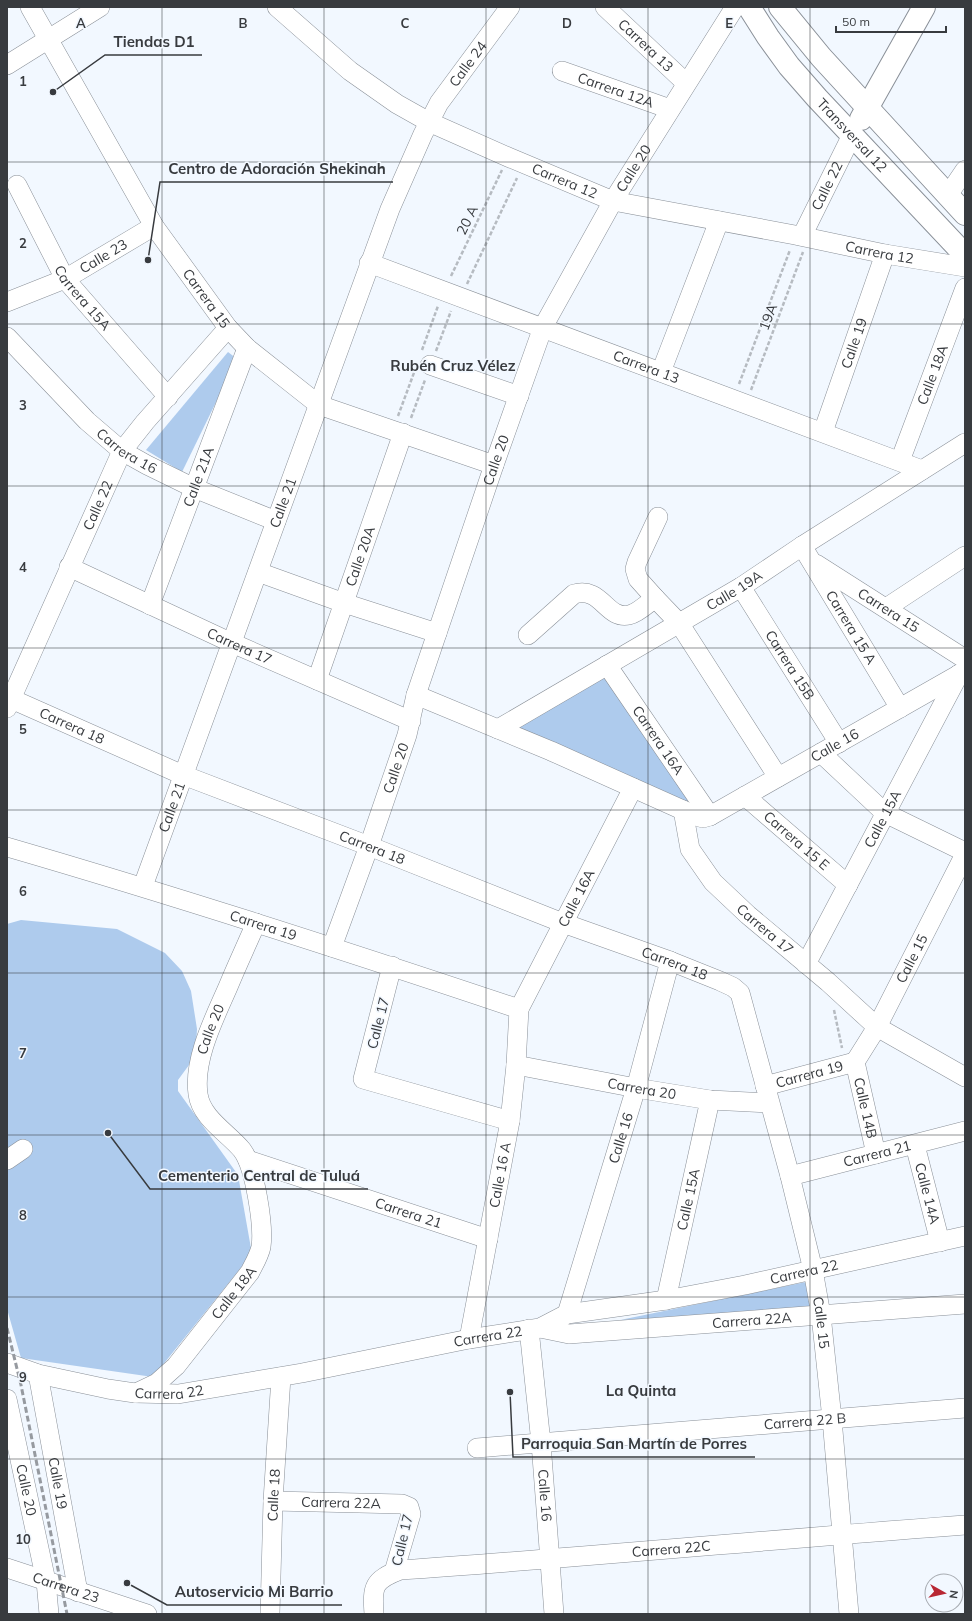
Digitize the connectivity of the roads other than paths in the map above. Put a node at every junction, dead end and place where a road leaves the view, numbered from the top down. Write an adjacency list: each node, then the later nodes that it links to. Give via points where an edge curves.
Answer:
1 (30, 7): 10 (street, Carrera 15)
2 (100, 7): 10 (street)
3 (277, 7): 16 (street, Carrera 12, via 350,72)
4 (510, 7): 16 (street, Calle 24, via 458,76)
5 (605, 7): 13 (street, Carrera 13)
6 (735, 7): 13 (street, Calle 20)
7 (749, 7): 17 (main road, Transversal 12, via 788,66)
8 (780, 7): 15 (main road, Transversal 12)
9 (924, 7): 15 (main road)
10 (49, 39): 11 (street); 24 (street, Carrera 15)
11 (7, 65)
12 (562, 72): 14 (street, Carrera 12A)
13 (686, 83): 14 (street, Calle 20)
14 (670, 108): 21 (street, Calle 20)
15 (866, 108): 17 (main road); 20 (main road, Transversal 12)
16 (428, 122): 21 (street, Carrera 12); 28 (street, Calle 21, via 390,209)
17 (852, 135): 25 (street, Calle 22); 27 (main road, Transversal 12)
18 (965, 170): 20 (street)
19 (17, 185): 30 (street, Carrera 15A)
20 (948, 195): 22 (main road, Transversal 12)
21 (612, 201): 23 (street, Carrera 12); 33 (street, Calle 20)
22 (965, 214)
23 (719, 221): 25 (street, Carrera 12); 38 (street)
24 (154, 226): 30 (street, Calle 23); 34 (street, Carrera 15)
25 (802, 236): 26 (street, Carrera 12)
26 (885, 254): 29 (street, Carrera 12); 42 (street, Calle 19)
27 (965, 255)
28 (370, 263): 33 (street, Carrera 13); 41 (street, Calle 21)
29 (965, 267)
30 (65, 279): 32 (street, Calle 23); 40 (street, Carrera 15A)
31 (965, 288): 46 (street, Calle 18A)
32 (7, 302)
33 (543, 327): 38 (street, Carrera 13); 39 (street, Calle 20)
34 (228, 328): 36 (street, Carrera 15); 40 (street, Calle 22)
35 (7, 337): 45 (street, Carrera 16, via 87,421)
36 (247, 348): 41 (street, Carrera 15); 49 (street, Calle 21A)
37 (430, 365): 39 (street)
38 (660, 372): 42 (street, Carrera 13)
39 (519, 396): 47 (street, Calle 20)
40 (168, 397): 45 (street, Calle 22)
41 (319, 405): 43 (street, Carrera 15); 51 (street, Calle 21)
42 (823, 432): 46 (street, Carrera 13)
43 (403, 433): 47 (street, Carrera 15); 59 (street, Calle 20A)
44 (965, 443): 48 (street, Calle 19A)
45 (122, 451): 49 (street, Carrera 16); 55 (street, Calle 22)
46 (900, 461): 48 (street, Carrera 13)
47 (494, 465): 63 (street, Calle 20)
48 (922, 470): 52 (street, Calle 19A)
49 (194, 488): 51 (street, Carrera 16); 60 (street, Calle 21A)
50 (658, 517): 58 (street, via 638,557 636,569 638,579)
51 (276, 521): 56 (street, Calle 21)
52 (802, 546): 54 (street, Carrera 15 A); 57 (street, Calle 19A)
53 (965, 556): 61 (street)
54 (812, 562): 61 (street, Carrera 15); 71 (street, Carrera 15 A)
55 (70, 567): 60 (street, Carrera 17); 70 (street, Calle 22)
56 (258, 572): 59 (street); 65 (street, Calle 21)
57 (741, 587): 62 (street, Calle 19A); 74 (street, Carrera 15B)
58 (655, 598): 62 (street); 64 (street, via 628,616 613,612 592,594 580,592 574,594)
59 (344, 603): 63 (street); 68 (street, Calle 20A)
60 (150, 605): 65 (street, Carrera 17)
61 (886, 608): 66 (street, Carrera 15)
62 (679, 623): 67 (street, Calle 19A); 77 (street)
63 (437, 633): 69 (street, Calle 20)
64 (528, 635)
65 (232, 643): 68 (street, Carrera 17); 76 (street, Calle 21)
66 (963, 664): 71 (street, Calle 16); 81 (street, Calle 15A)
67 (607, 665): 73 (street, Calle 19A); 82 (street, Carrera 16A)
68 (317, 680): 72 (street, Carrera 17)
69 (416, 695): 72 (street, Calle 20); 73 (street)
70 (8, 703): 76 (street, Carrera 18)
71 (900, 708): 74 (street, Calle 16)
72 (411, 721): 83 (street, Calle 20)
73 (498, 729): 78 (street)
74 (839, 743): 75 (street, Calle 16)
75 (821, 753): 77 (street, Calle 16); 81 (street)
76 (183, 775): 83 (street, Carrera 18); 87 (street, Calle 21)
77 (778, 777): 79 (street, Calle 16)
78 (633, 788): 80 (street); 89 (street, Calle 16A)
79 (745, 796): 82 (street, Calle 16); 86 (street, Carrera 15 E)
80 (683, 810): 82 (street, via 696,816); 92 (street, Carrera 17, via 690,850 713,882)
81 (885, 813): 85 (street); 86 (street, Calle 15A)
82 (707, 817)
83 (370, 846): 89 (street, Carrera 18); 90 (street, Calle 20)
84 (7, 847): 87 (street, Carrera 19)
85 (965, 853): 96 (street, Calle 15)
86 (848, 885): 92 (street, Calle 15A)
87 (143, 886): 88 (street, Carrera 19)
88 (256, 923): 90 (street, Carrera 19); 109 (street, Calle 20, via 215,1016 204,1047 197,1084 202,1106)
89 (563, 923): 91 (street, Carrera 18); 95 (street, Calle 16A)
90 (332, 947): 93 (street, Carrera 19)
91 (670, 961): 94 (street, Carrera 18, via 720,981); 100 (street, Calle 16)
92 (806, 964): 96 (street, Carrera 17)
93 (392, 966): 95 (street, Carrera 19); 103 (street, Calle 17, via 363,1079)
94 (740, 993): 101 (street, Calle 15)
95 (518, 1009): 98 (street, Calle 16 A)
96 (877, 1027): 97 (street, Calle 15); 99 (street, Carrera 17)
97 (850, 1063): 101 (street, Carrera 19); 107 (street, Calle 14B)
98 (516, 1065): 100 (street, Carrera 20); 103 (street, Calle 16 A)
99 (963, 1071)
100 (636, 1088): 102 (street, Carrera 20); 117 (street, Calle 16)
101 (767, 1094): 102 (street, Carrera 20); 110 (street, Calle 15)
102 (710, 1100): 115 (street, Calle 15A)
103 (510, 1121): 112 (street, Calle 16 A)
104 (965, 1131): 105 (street, Carrera 21)
105 (915, 1144): 107 (street, Carrera 21); 113 (street, Calle 14A)
106 (23, 1149): 108 (street)
107 (876, 1154): 110 (street, Carrera 21)
108 (7, 1160)
109 (248, 1160): 112 (street, Carrera 21); 124 (street, Calle 18A, via 262,1233 256,1261 176,1366 157,1382)
110 (790, 1176): 114 (street, Calle 15)
111 (965, 1236): 113 (street, Carrera 22)
112 (488, 1239): 120 (street, Calle 16 A)
113 (940, 1242): 114 (street, Carrera 22)
114 (813, 1270): 115 (street, Carrera 22); 118 (street, Calle 15)
115 (666, 1300): 117 (street, Carrera 22)
116 (965, 1304): 118 (street, Carrera 22A)
117 (567, 1314): 119 (street, Carrera 22)
118 (821, 1315): 119 (street, Carrera 22A, via 569,1334); 127 (street, Calle 15)
119 (534, 1329): 120 (street, Carrera 22); 128 (street, Calle 16)
120 (470, 1339): 123 (street, Carrera 22)
121 (7, 1363): 122 (street, Carrera 22)
122 (38, 1374): 124 (street, Carrera 22); 138 (street, Calle 19)
123 (281, 1377): 124 (street, Carrera 22, via 178,1394); 130 (street, Calle 18)
124 (135, 1393)
125 (7, 1398): 137 (street, Calle 20)
126 (965, 1408): 127 (street, Carrera 22 B)
127 (832, 1419): 128 (street, Carrera 22 B); 133 (street, Calle 15)
128 (541, 1443): 129 (street, Carrera 22 B); 134 (street, Calle 16)
129 (477, 1448)
130 (273, 1501): 131 (street, Carrera 22A, via 402,1504); 142 (street, Calle 18)
131 (409, 1508): 136 (street, Calle 17, via 411,1514)
132 (965, 1525): 133 (street, Carrera 22C)
133 (841, 1534): 134 (street, Carrera 22C); 145 (street, Calle 15)
134 (550, 1560): 136 (street, Carrera 22C, via 400,1570); 144 (street, Calle 16)
135 (7, 1568): 137 (street, Carrera 23)
136 (387, 1576): 143 (street, Calle 17, via 375,1588)
137 (46, 1581): 138 (street, Carrera 23); 140 (street)
138 (78, 1592): 139 (street, Carrera 23)
139 (105, 1607): 141 (street, Carrera 23)
140 (49, 1614)
141 (147, 1614)
142 (270, 1614)
143 (374, 1614)
144 (554, 1614)
145 (849, 1614)

